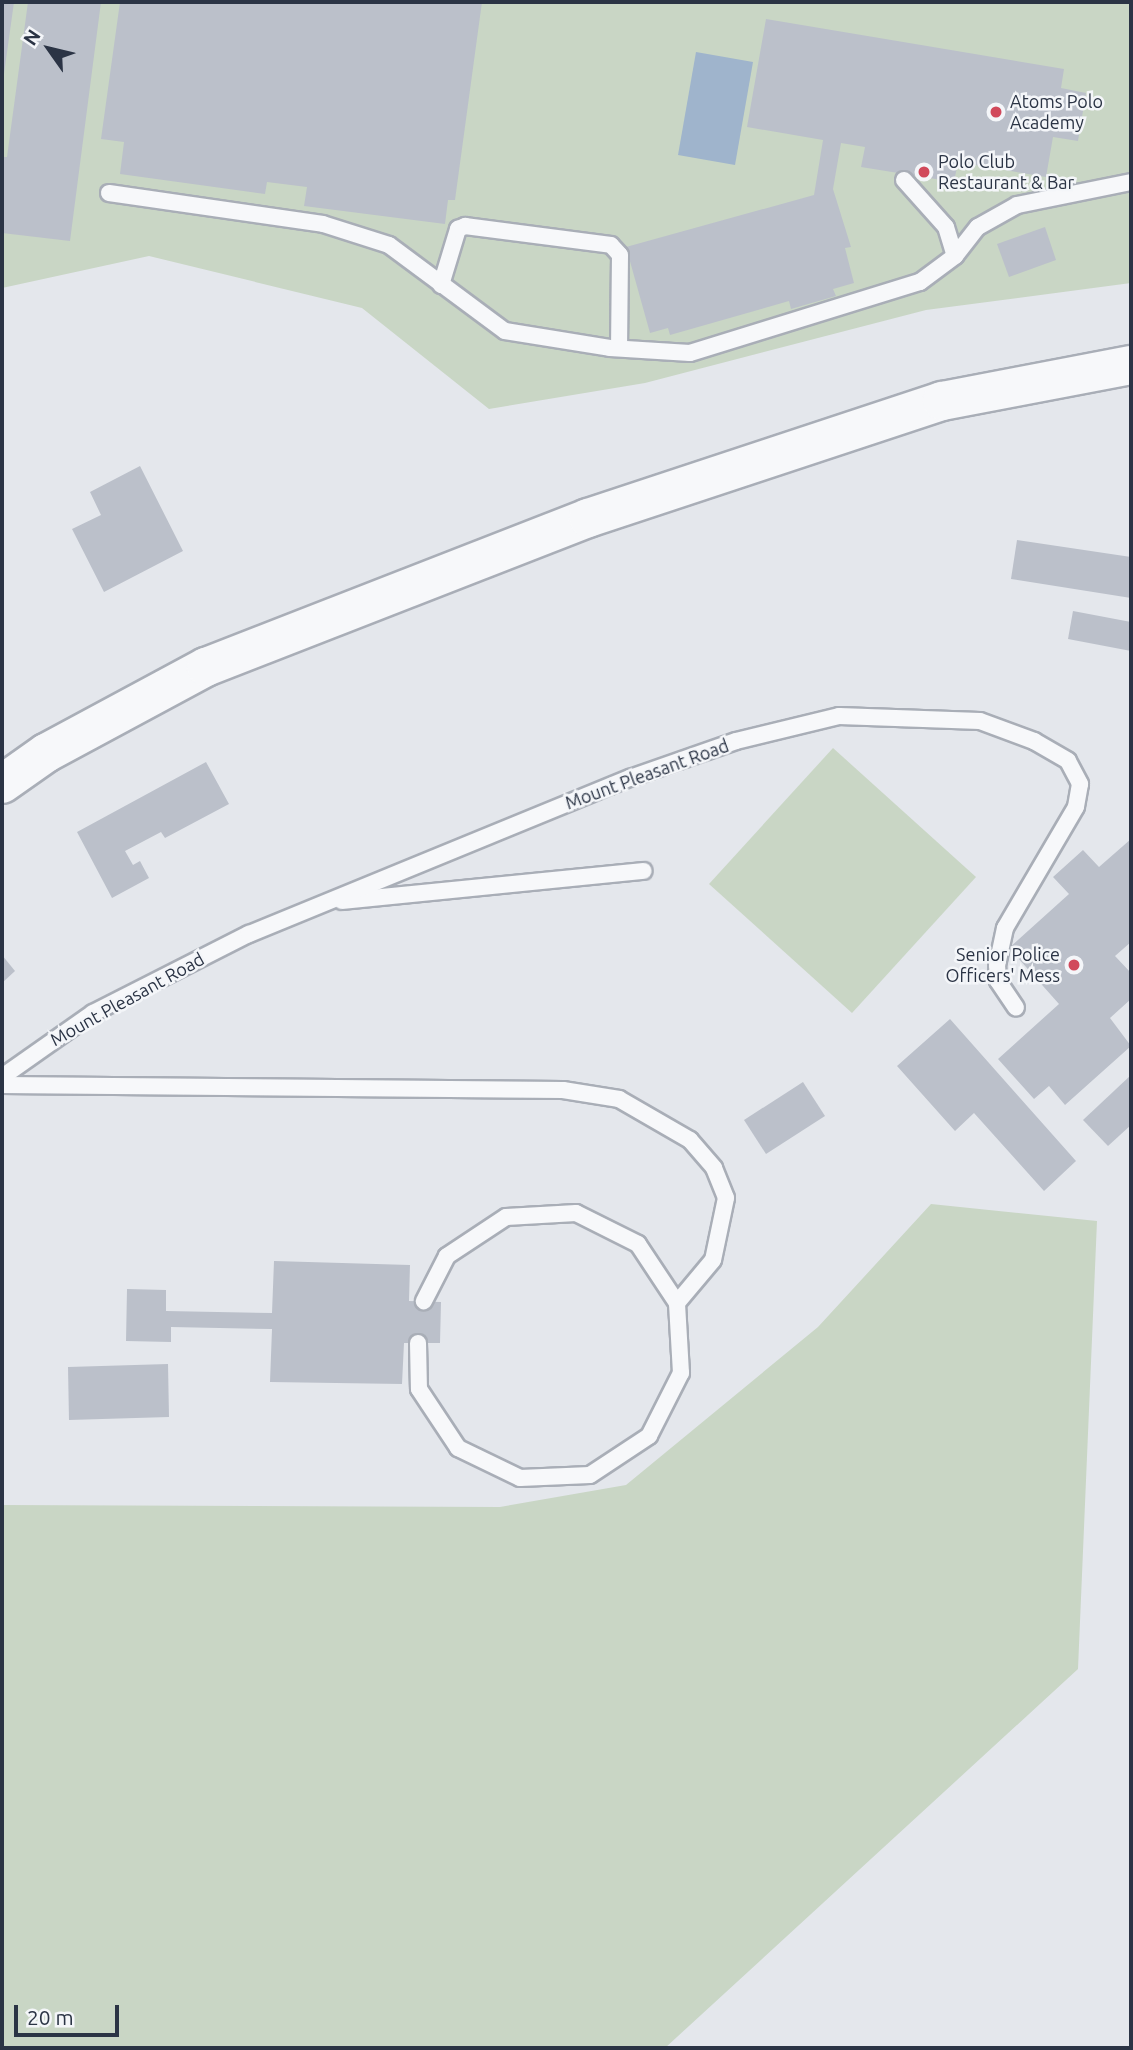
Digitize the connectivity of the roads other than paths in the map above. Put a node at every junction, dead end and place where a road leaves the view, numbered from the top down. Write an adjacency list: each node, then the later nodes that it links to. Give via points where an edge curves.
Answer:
1 (904, 180): 4 (lane, via 946,227)
2 (1131, 181): 4 (lane, via 1017,205 978,227)
3 (108, 193): 5 (lane, via 323,224 389,245)
4 (955, 256): 6 (lane, via 920,282 701,352)
5 (441, 285): 6 (lane, via 501,330); 6 (lane, via 458,229 464,226 611,245 620,255)
6 (619, 348)
7 (1131, 365): 8 (street, via 942,401 588,518 206,667 46,753)
8 (2, 784)
9 (644, 871): 10 (lane, via 448,887)
10 (318, 904): 11 (lane, Mount Pleasant Road, via 630,778 736,741 839,716 979,721 1034,741 1068,761 1080,784 1076,807 1005,928 998,981); 12 (lane, Mount Pleasant Road, via 93,1013)
11 (1016, 1008)
12 (2, 1077)
13 (2, 1085): 15 (lane, via 563,1090 619,1099 690,1140 714,1168 726,1198 713,1260)
14 (424, 1301): 15 (lane, via 447,1255 506,1217 576,1213 638,1244)
15 (677, 1303): 16 (lane, via 681,1373 649,1436 590,1475 520,1478 457,1448 419,1388)
16 (418, 1343)

